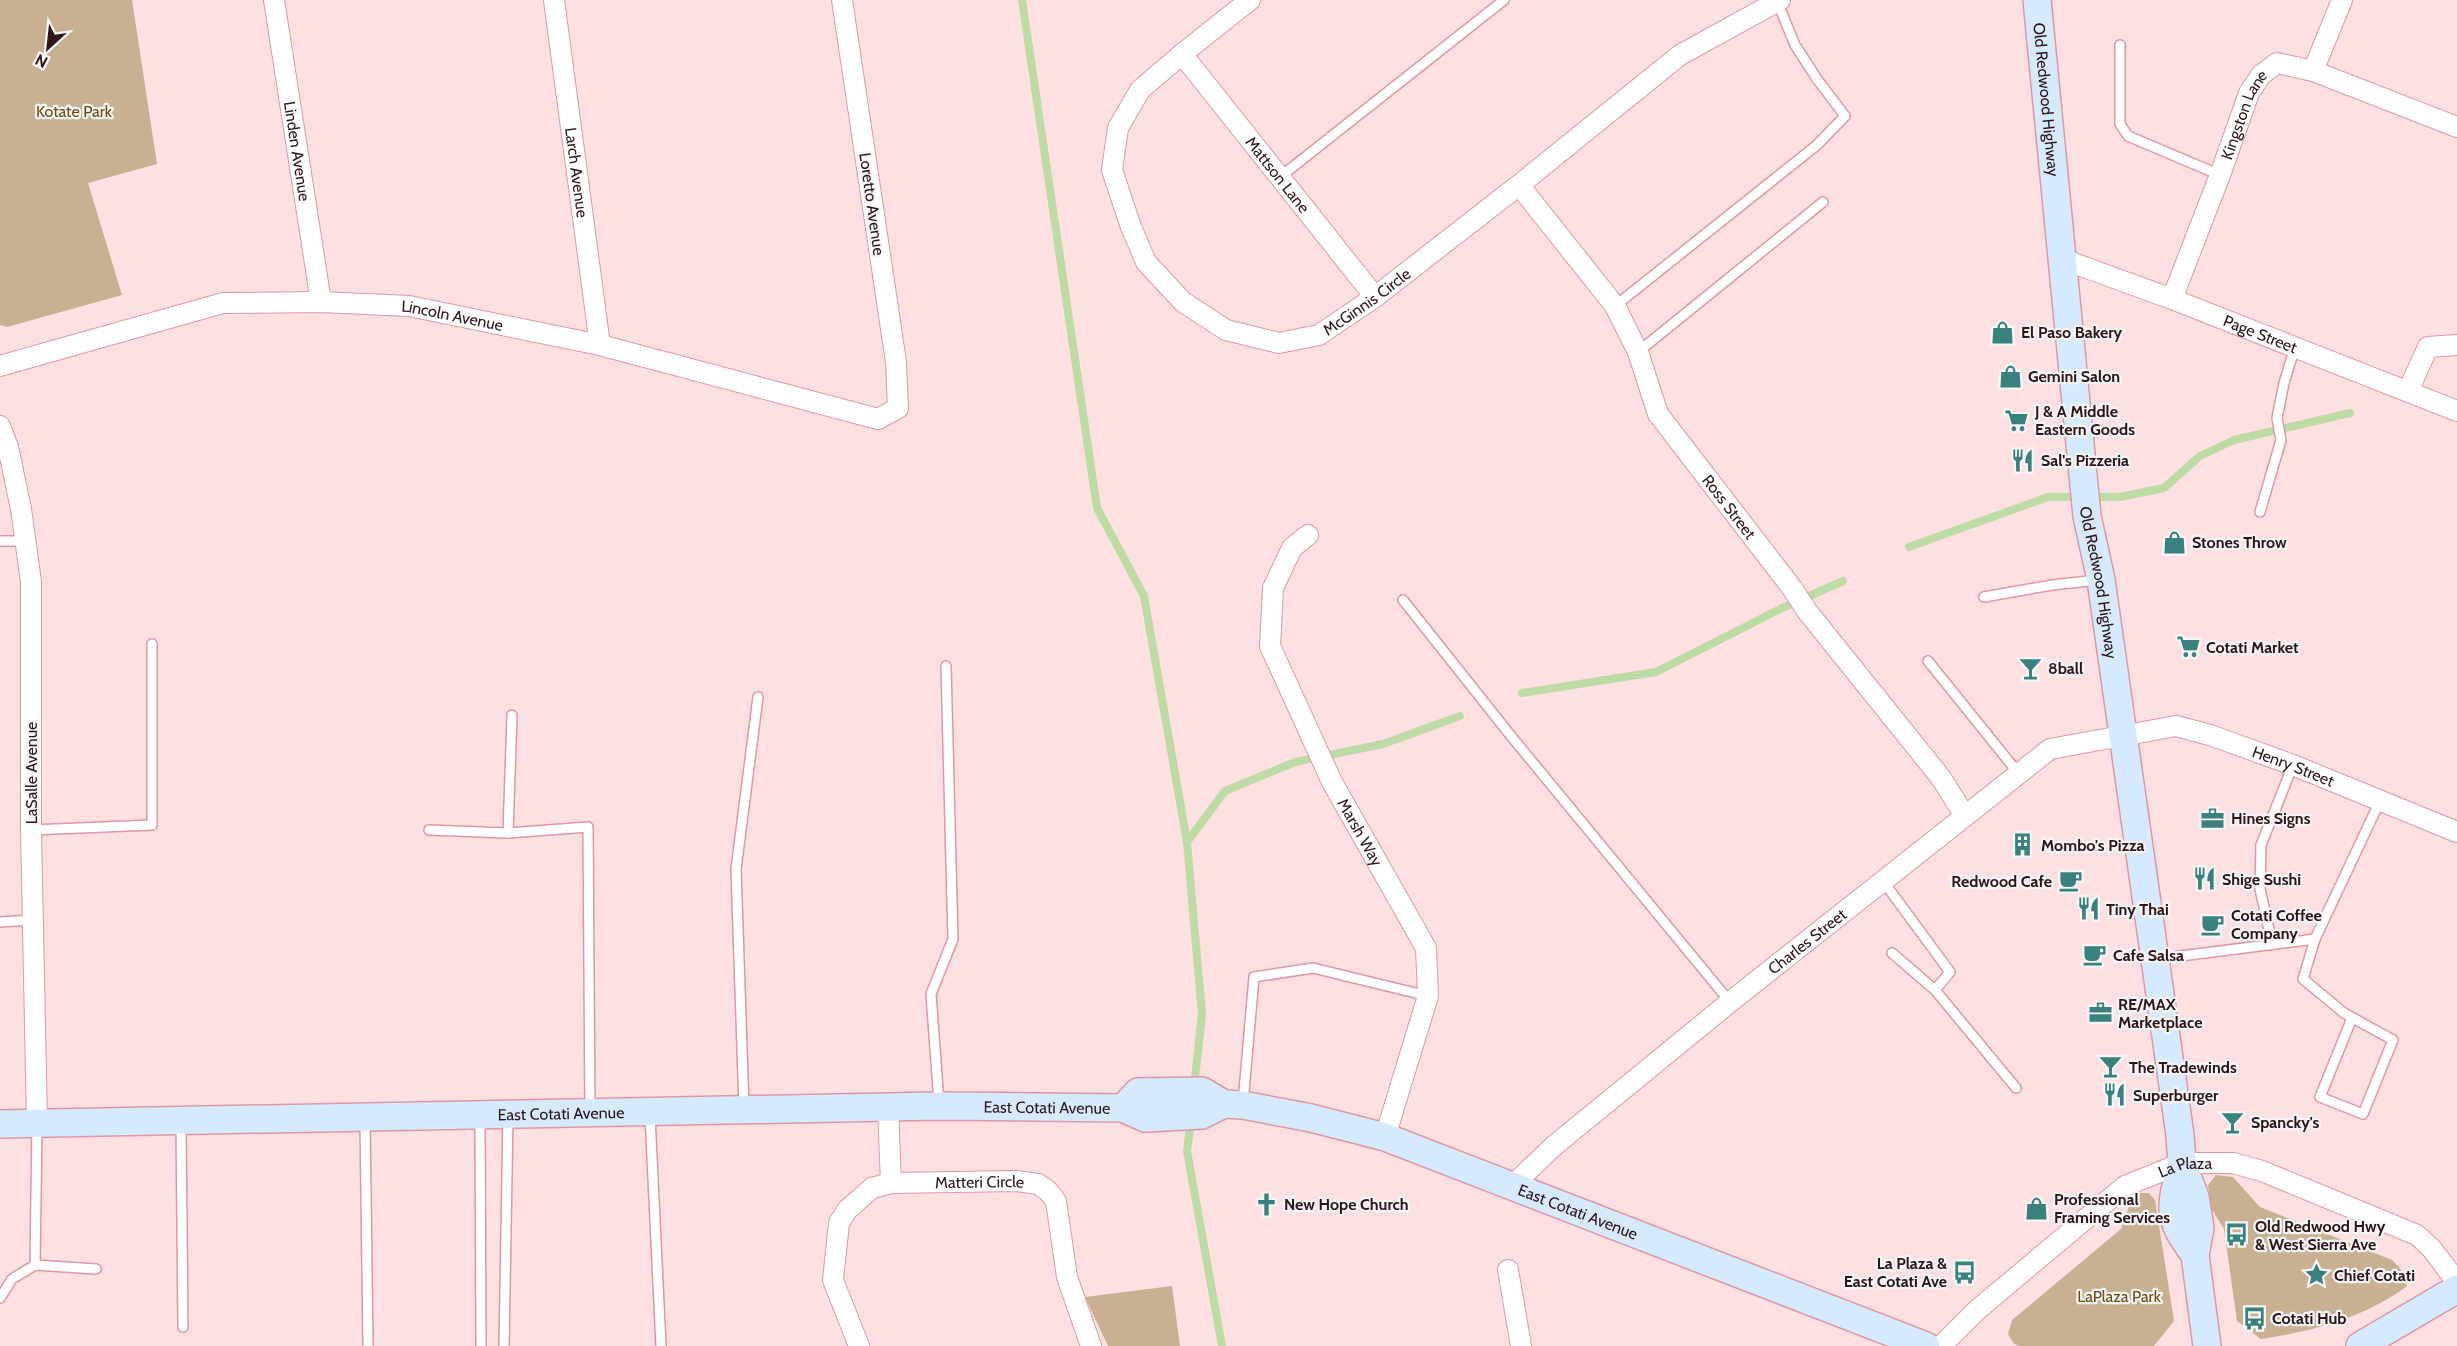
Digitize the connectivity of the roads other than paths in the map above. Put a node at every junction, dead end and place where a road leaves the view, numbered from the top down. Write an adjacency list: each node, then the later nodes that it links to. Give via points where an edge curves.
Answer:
1 (274, 0): 20 (street, Linden Avenue)
2 (554, 0): 22 (street, Larch Avenue)
3 (842, 0): 28 (street, Loretto Avenue, via 896,362)
4 (1250, 0): 10 (street, McGinnis Circle)
5 (1504, 0): 14 (lane)
6 (1778, 0): 15 (street, McGinnis Circle, via 1680,55); 21 (lane, via 1795,45 1845,116 1817,145)
7 (2037, 0): 17 (main road, Old Redwood Highway)
8 (2342, 0): 11 (street)
9 (2120, 45): 13 (lane, Kingston Lane, via 2120,124 2128,136)
10 (1182, 54): 14 (street, Mattson Lane); 18 (street, McGinnis Circle, via 1140,90 1118,128 1112,170 1146,262 1183,302 1226,330 1279,343 1319,335)
11 (2313, 71): 12 (street, Kingston Lane); 13 (street, Kingston Lane, via 2277,63 2261,75 2249,93)
12 (2457, 127)
13 (2220, 175): 19 (street, Kingston Lane)
14 (1280, 177): 18 (street, Mattson Lane)
15 (1519, 185): 18 (street, McGinnis Circle); 21 (street, Ross Street)
16 (1823, 202): 25 (lane)
17 (2062, 259): 19 (street, Page Street); 35 (main road, Old Redwood Highway, via 2082,475)
18 (1375, 297)
19 (2172, 299): 24 (street, Page Street)
20 (321, 302): 22 (street, Lincoln Avenue, via 409,306); 26 (street, Lincoln Avenue, via 223,303)
21 (1615, 306): 25 (street, Ross Street)
22 (600, 345): 28 (street, Lincoln Avenue, via 878,419)
23 (2457, 345): 27 (street, via 2428,346)
24 (2295, 347): 27 (street, Page Street); 31 (lane, via 2277,418 2281,440)
25 (1638, 352): 47 (street, Ross Street, via 1659,414 1807,611 1941,778)
26 (0, 366)
27 (2408, 391): 29 (street, Page Street)
28 (898, 408)
29 (2457, 411)
30 (0, 426): 34 (street, LaSalle Avenue, via 8,447)
31 (2260, 512)
32 (1308, 535): 60 (street, Marsh Way, via 1292,548 1273,588 1270,646 1332,782 1426,948)
33 (0, 541): 34 (lane)
34 (25, 541): 48 (street, LaSalle Avenue, via 31,582)
35 (2101, 580): 36 (lane); 43 (main road, Old Redwood Highway)
36 (1984, 597)
37 (1403, 600): 61 (lane)
38 (152, 644): 48 (lane, via 152,825)
39 (1928, 661): 45 (lane)
40 (946, 666): 65 (lane, via 953,939 931,994)
41 (758, 697): 67 (lane, via 736,869)
42 (512, 715): 51 (lane)
43 (2122, 735): 44 (street, Henry Street, via 2176,726); 45 (street, Charles Street, via 2050,750); 58 (main road, Old Redwood Highway)
44 (2293, 765): 46 (street, Henry Street); 56 (lane, via 2261,845 2260,889)
45 (2019, 774): 47 (street, Charles Street)
46 (2380, 801): 50 (street, Henry Street); 55 (lane)
47 (1965, 816): 52 (street, Charles Street)
48 (31, 830): 53 (street, LaSalle Avenue)
49 (429, 830): 51 (lane)
50 (2457, 832)
51 (508, 833): 69 (lane, via 588,826)
52 (1883, 881): 59 (lane, via 1950,972); 61 (street, Charles Street)
53 (33, 920): 54 (lane); 74 (street, LaSalle Avenue)
54 (0, 922)
55 (2315, 939): 56 (lane); 62 (lane, via 2303,979)
56 (2272, 943): 58 (lane)
57 (1892, 953): 59 (lane)
58 (2155, 959): 77 (main road, Old Redwood Highway)
59 (1935, 990): 63 (lane)
60 (1428, 996): 64 (lane, via 1312,968 1254,977); 76 (street, Marsh Way)
61 (1730, 1002): 79 (street, Charles Street, via 1555,1145)
62 (2352, 1017): 62 (lane, via 2393,1040 2363,1114 2320,1097)
63 (2016, 1088)
64 (1233, 1105): 65 (main road, East Cotati Avenue, via 1202,1115 1176,1103 1145,1118 1123,1108); 76 (main road, East Cotati Avenue, via 1311,1118)
65 (939, 1106): 66 (main road, East Cotati Avenue)
66 (888, 1107): 67 (main road, East Cotati Avenue); 78 (street)
67 (744, 1109): 68 (main road, East Cotati Avenue)
68 (650, 1111): 69 (main road, East Cotati Avenue); 90 (lane)
69 (590, 1112): 70 (main road, East Cotati Avenue)
70 (508, 1114): 71 (main road, East Cotati Avenue); 89 (lane)
71 (480, 1115): 72 (main road, East Cotati Avenue); 88 (lane)
72 (365, 1117): 73 (main road, East Cotati Avenue); 87 (lane)
73 (181, 1120): 74 (main road, East Cotati Avenue); 86 (lane)
74 (37, 1123): 75 (main road, East Cotati Avenue); 80 (lane)
75 (0, 1124)
76 (1385, 1137): 79 (main road, East Cotati Avenue)
77 (2182, 1163): 83 (street, La Plaza, via 2233,1163 2262,1171 2418,1235); 95 (street, La Plaza, via 2125,1186 1977,1310); 96 (main road, Old Redwood Highway, via 2171,1202 2178,1232 2195,1255)
78 (891, 1183): 91 (street, Matteri Circle, via 872,1188 847,1210 839,1223 833,1280); 92 (street, Matteri Circle, via 1016,1180 1038,1184 1048,1191 1056,1201 1067,1277)
79 (1513, 1185): 94 (main road, East Cotati Avenue)
80 (35, 1265): 81 (lane); 85 (lane, via 12,1279)
81 (96, 1269)
82 (1508, 1270): 93 (street)
83 (2457, 1282)
84 (2457, 1289): 97 (main road)
85 (0, 1298)
86 (183, 1327)
87 (368, 1346)
88 (481, 1346)
89 (504, 1346)
90 (661, 1346)
91 (859, 1346)
92 (1091, 1346)
93 (1521, 1346)
94 (1926, 1346)
95 (1941, 1346)
96 (2207, 1346)
97 (2360, 1346)

